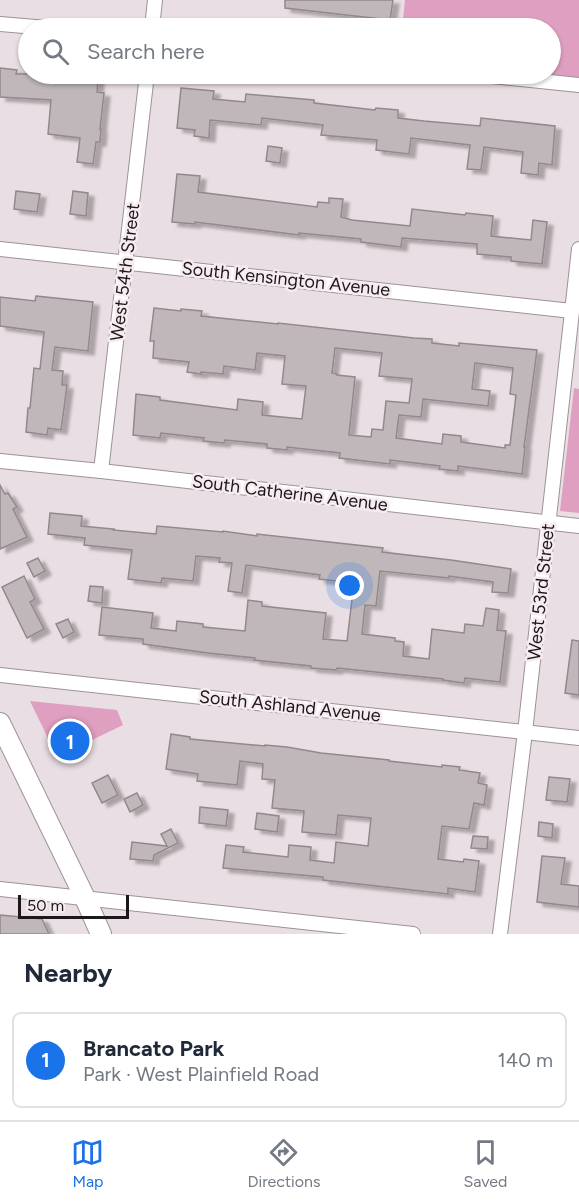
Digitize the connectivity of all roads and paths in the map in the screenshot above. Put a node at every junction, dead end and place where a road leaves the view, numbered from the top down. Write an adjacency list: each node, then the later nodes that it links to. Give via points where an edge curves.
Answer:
1 (155, 0): 2 (street)
2 (153, 18)
3 (0, 24): 4 (street)
4 (18, 26)
5 (561, 83): 7 (street)
6 (146, 84): 10 (street, West 54th Street)
7 (579, 85)
8 (0, 249): 10 (street, South Kensington Avenue)
9 (579, 249): 11 (street, West 53rd Street)
10 (126, 262): 11 (street, South Kensington Avenue); 13 (street, West 54th Street)
11 (572, 311): 14 (street, West 53rd Street)
12 (0, 461): 13 (street, South Catherine Avenue)
13 (101, 471): 14 (street, South Catherine Avenue)
14 (549, 523): 15 (street, South Catherine Avenue); 18 (street, West 53rd Street)
15 (579, 526)
16 (0, 675): 18 (street, South Ashland Avenue)
17 (0, 723): 21 (main road)
18 (525, 732): 19 (street, South Ashland Avenue); 24 (street, West 53rd Street)
19 (579, 738)
20 (0, 889): 21 (street)
21 (85, 898): 22 (main road); 23 (street)
22 (101, 934)
23 (413, 934)
24 (500, 934)

